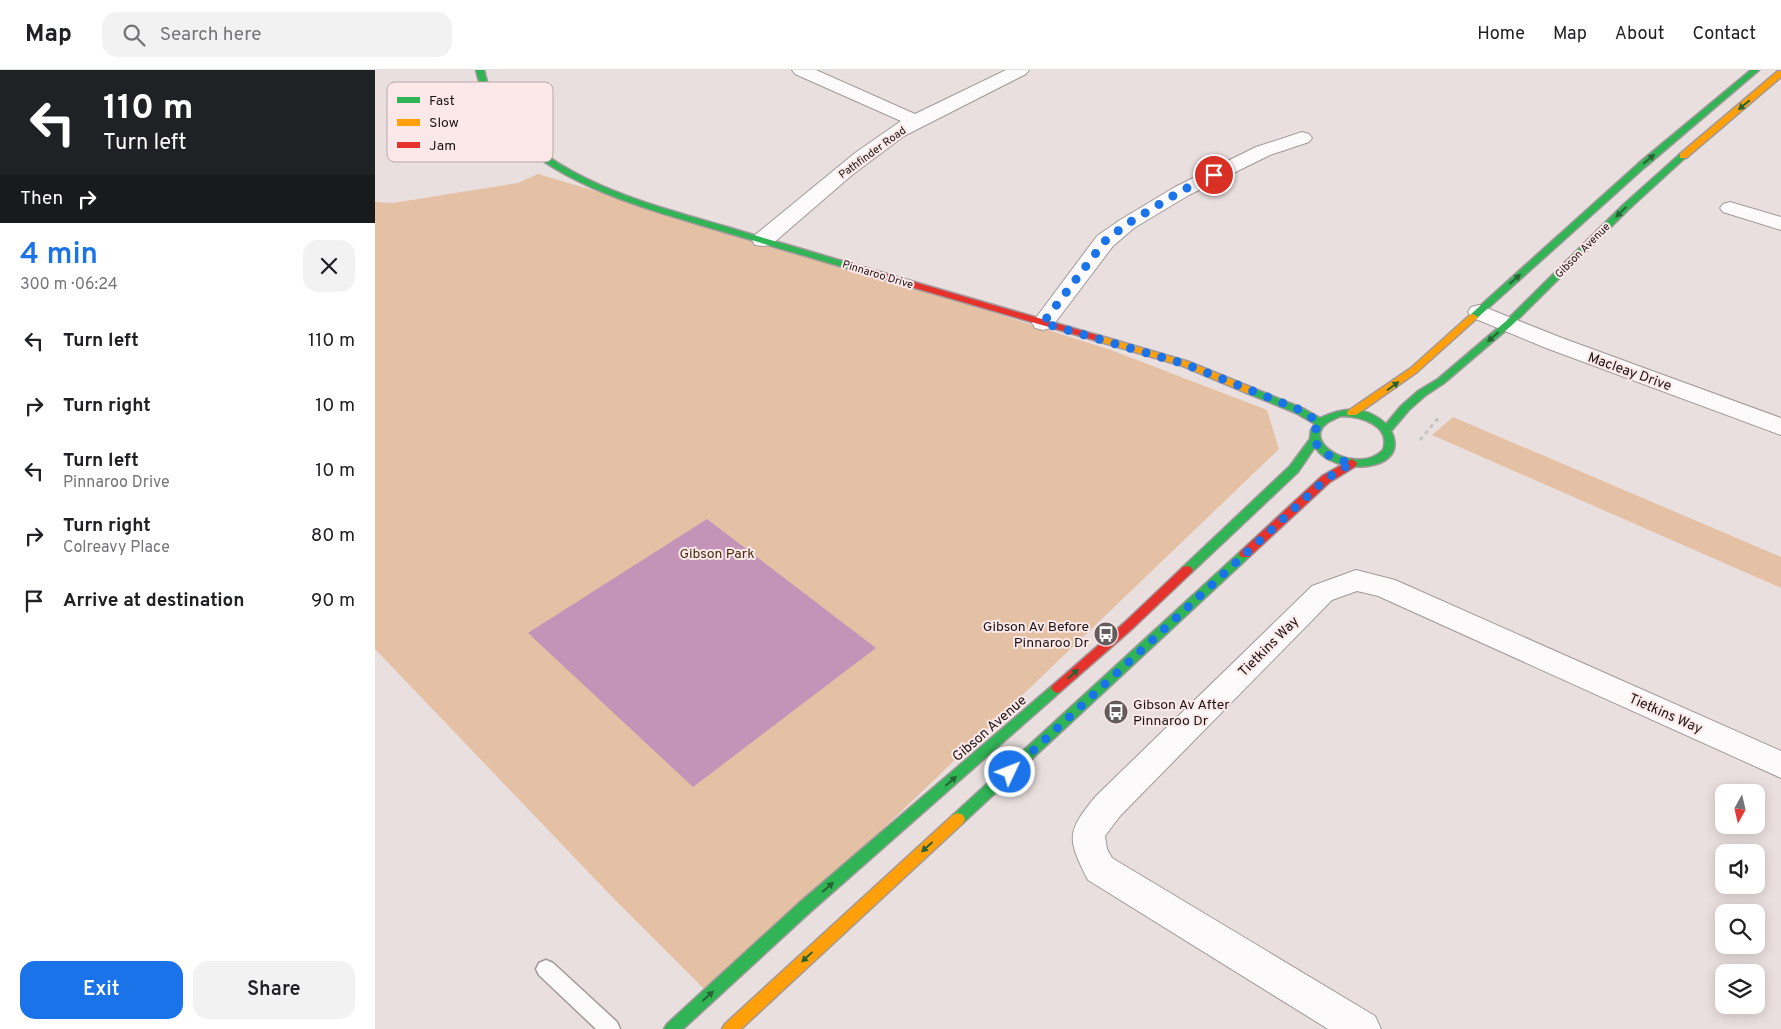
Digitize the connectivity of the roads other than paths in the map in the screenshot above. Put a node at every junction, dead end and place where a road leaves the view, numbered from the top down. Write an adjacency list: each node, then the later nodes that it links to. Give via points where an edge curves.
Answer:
1 (801, 70): 5 (street)
2 (1020, 70): 5 (street, Pathfinder Road)
3 (1755, 70): 11 (main road, Gibson Avenue, one-way to 3, via 1642,165)
4 (1781, 73): 13 (main road, Gibson Avenue, one-way to 13, via 1626,207)
5 (915, 121): 10 (street, Pathfinder Road, via 858,160)
6 (1302, 138): 12 (street, via 1263,151 1181,191 1127,224 1105,241)
7 (550, 162): 10 (main road, Pinnaroo Drive, via 592,184 683,217)
8 (1730, 208): 9 (street)
9 (1781, 224)
10 (763, 240): 12 (main road, Pinnaroo Drive)
11 (1479, 312): 13 (street, Macleay Drive); 14 (main road, Gibson Avenue, one-way to 11, via 1414,370)
12 (1043, 323): 15 (main road, Pinnaroo Drive, via 1185,364 1300,410)
13 (1508, 324): 16 (street, Macleay Drive); 17 (main road, Gibson Avenue, one-way to 17, via 1441,382 1422,393)
14 (1352, 413): 15 (main road, via 1328,416); 17 (main road, via 1366,416)
15 (1319, 422): 18 (main road, via 1314,430)
16 (1781, 427)
17 (1386, 430): 19 (main road, via 1390,438 1386,454 1377,460)
18 (1315, 440): 19 (main road, via 1328,455); 23 (main road, Gibson Avenue, one-way to 18, via 804,908 1128,626 1294,469)
19 (1352, 463): 24 (main road, one-way to 24, via 1326,479)
20 (1781, 765): 25 (street, Tietkins Way, via 1385,587 1356,580 1321,593 1108,806 1091,826 1087,845 1100,869)
21 (546, 969): 22 (lane)
22 (611, 1029)
23 (672, 1029)
24 (730, 1029)
25 (1362, 1029)

